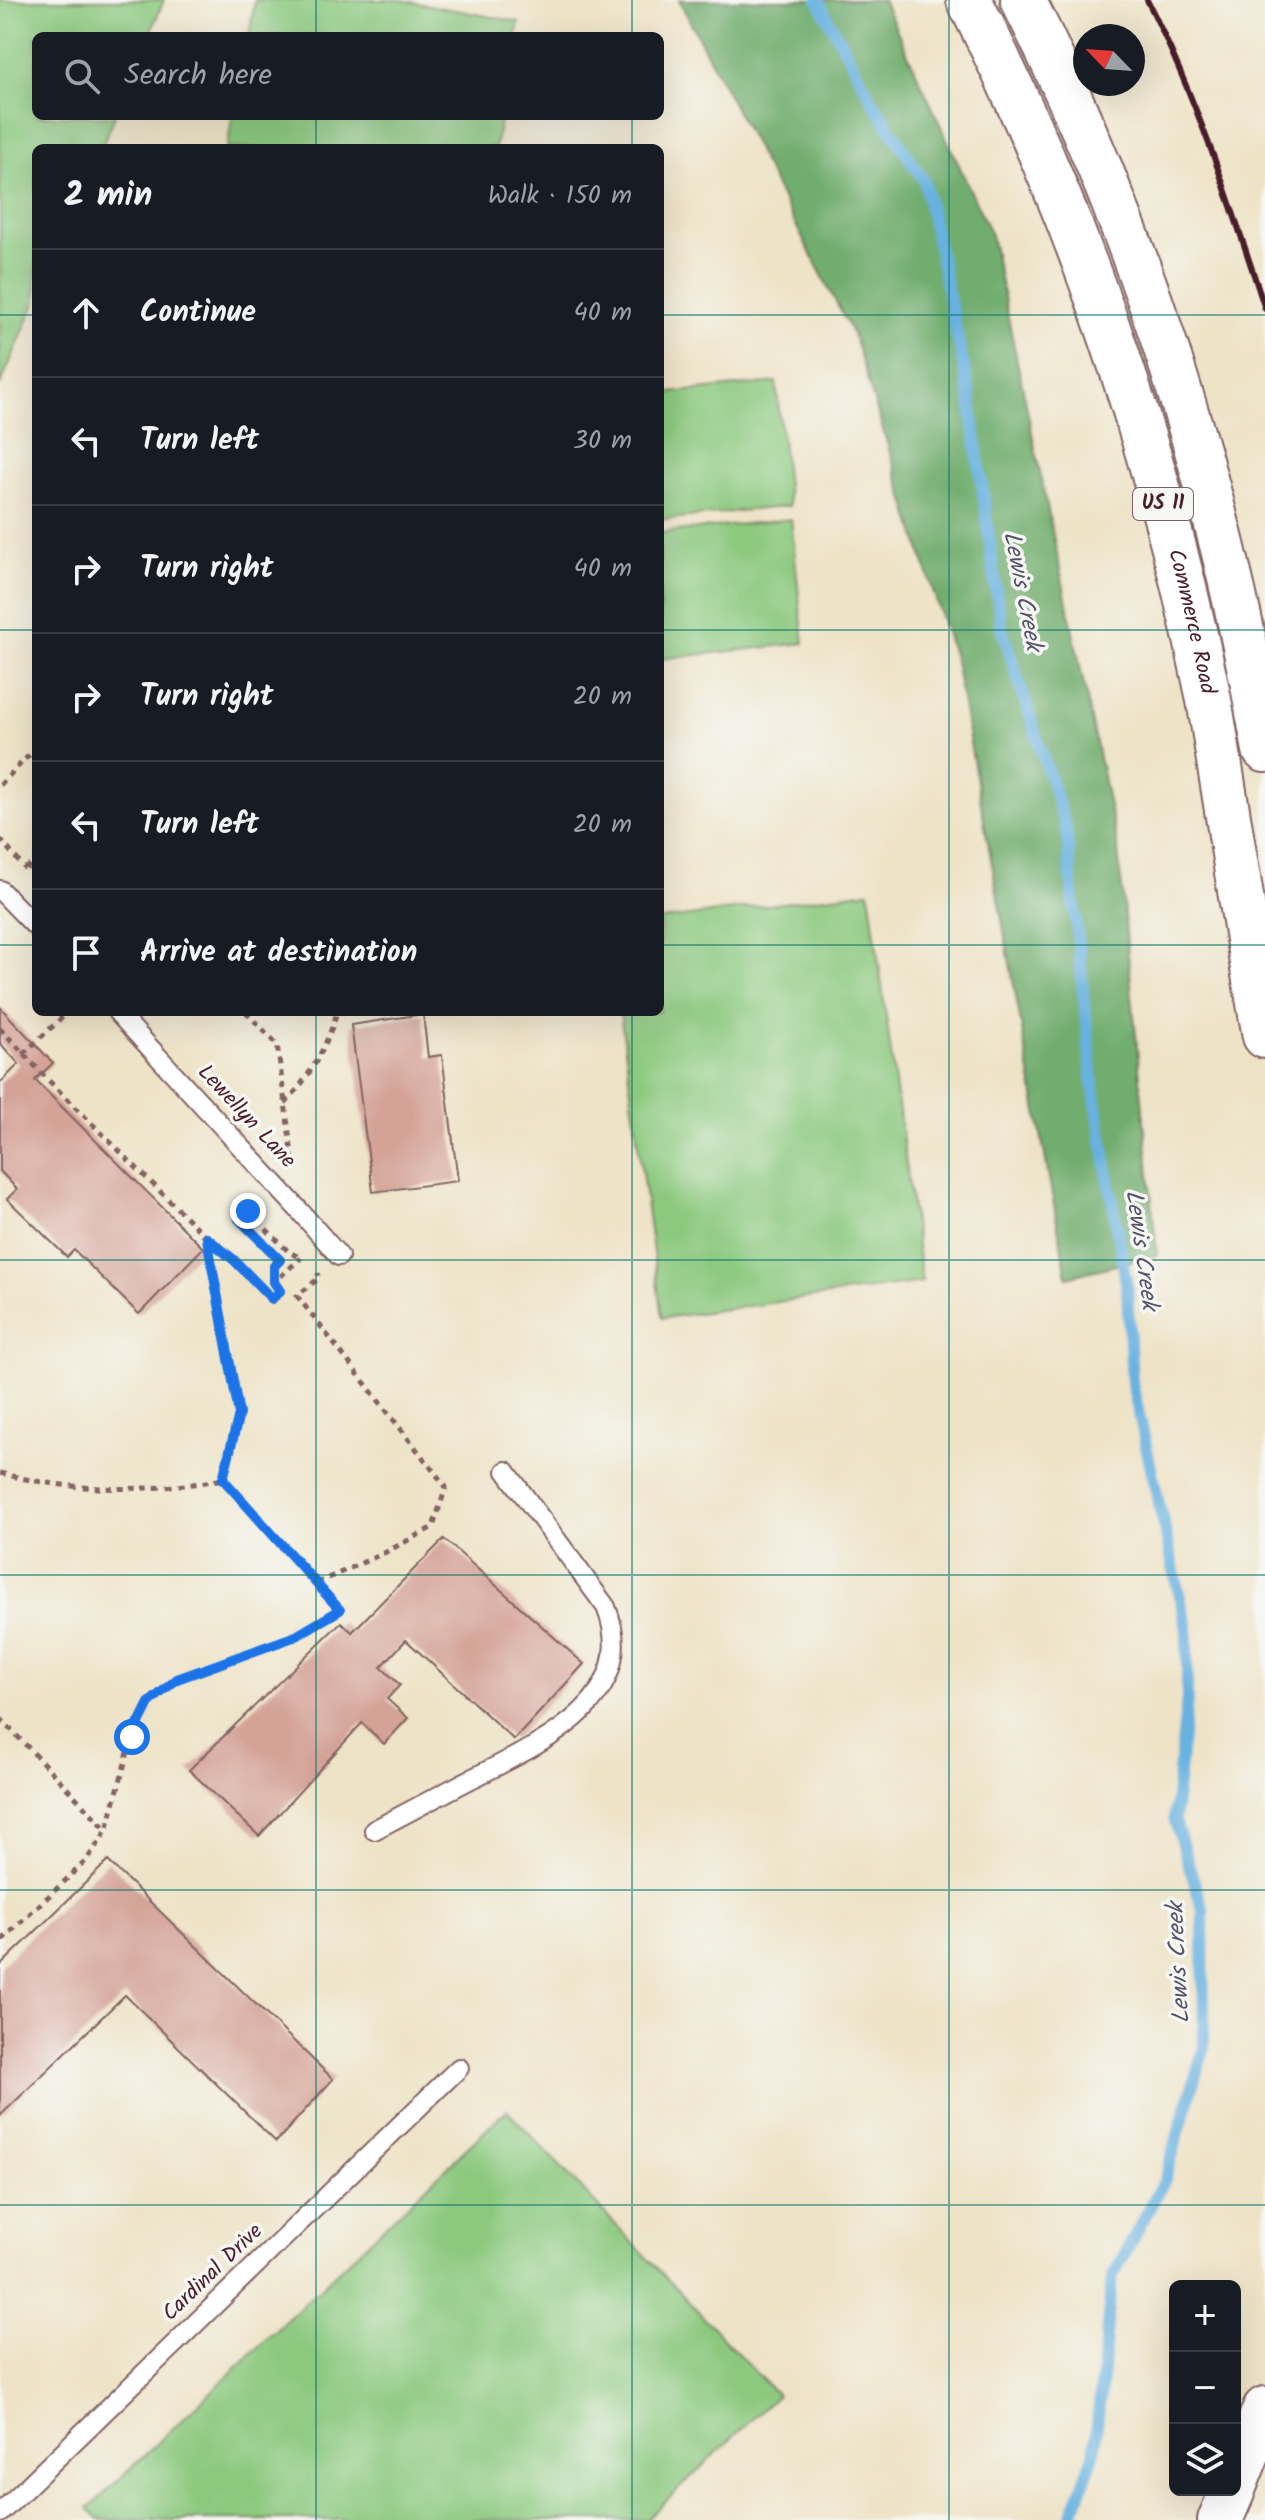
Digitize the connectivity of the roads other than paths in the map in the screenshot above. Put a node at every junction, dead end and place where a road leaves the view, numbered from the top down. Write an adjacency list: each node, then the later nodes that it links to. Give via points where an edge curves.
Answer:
1 (969, 0): 7 (main road, Commerce Road / US 11, via 1077,238 1138,415 1208,692)
2 (1023, 0): 3 (main road, Commerce Road / US 11, via 1090,143 1177,379 1218,522)
3 (1265, 750)
4 (8, 885): 5 (lane)
5 (32, 921)
6 (121, 1016): 8 (lane, Lewellyn Lane)
7 (1265, 1036)
8 (339, 1256)
9 (506, 1471): 10 (lane, via 606,1607 615,1659 590,1704 551,1737)
10 (374, 1830)
11 (459, 2068): 15 (lane, Cardinal Drive)
12 (1265, 2409): 13 (main road)
13 (1241, 2469)
14 (1230, 2496): 17 (main road)
15 (0, 2513): 16 (lane)
16 (5, 2520)
17 (1220, 2520)

